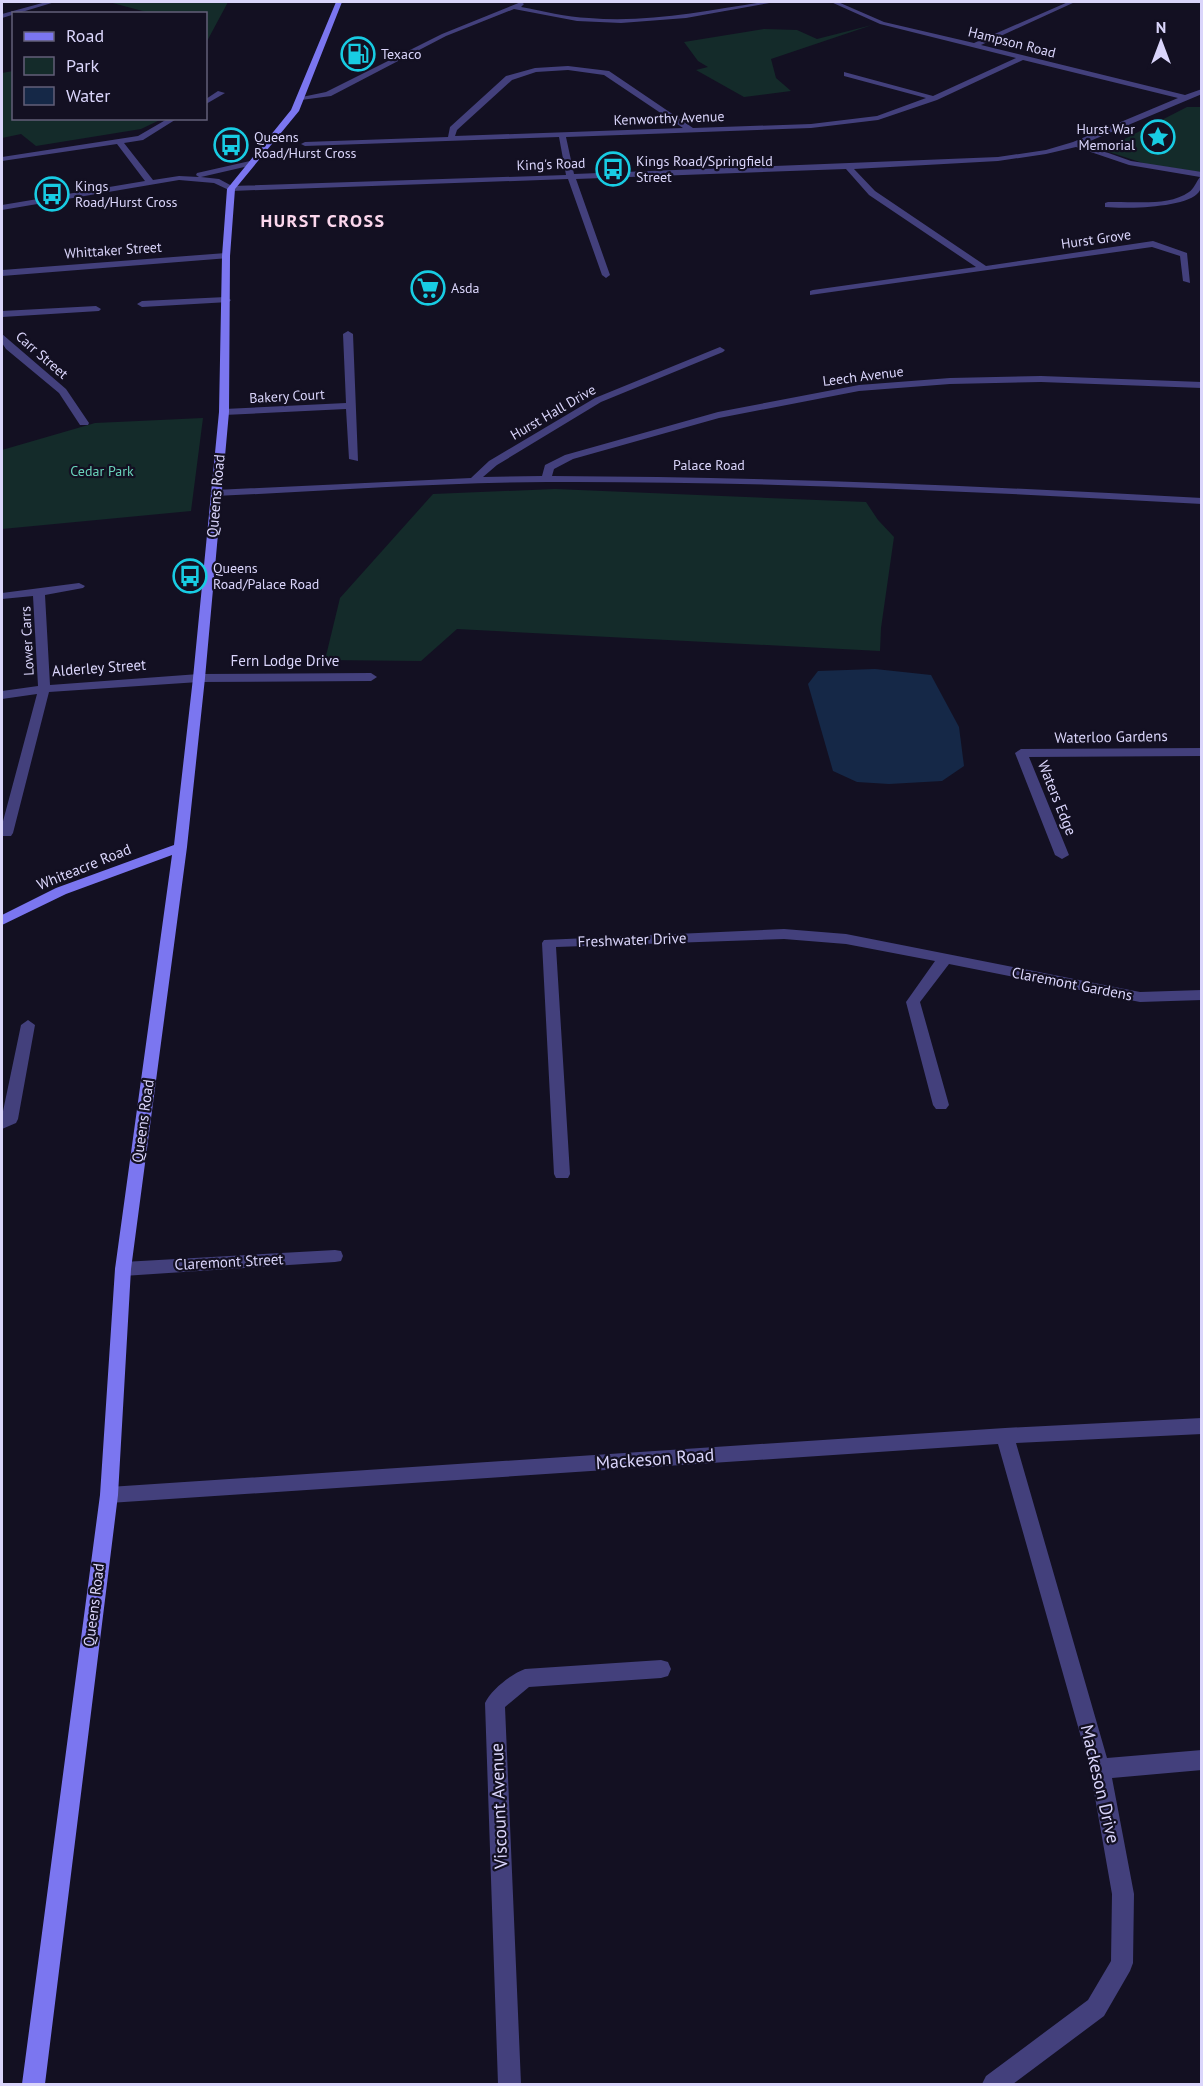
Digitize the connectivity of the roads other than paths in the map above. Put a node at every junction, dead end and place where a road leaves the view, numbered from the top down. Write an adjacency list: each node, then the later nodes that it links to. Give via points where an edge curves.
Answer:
1 (52, 2): 8 (street)
2 (339, 2): 14 (main road)
3 (528, 2): 7 (street)
4 (772, 2): 7 (street, via 663,19 621,21 574,19)
5 (834, 2): 9 (street, Hampson Road, via 882,23)
6 (1072, 2): 9 (street)
7 (513, 7): 14 (street, via 444,35 328,94)
8 (16, 12)
9 (976, 45): 10 (street, Hampson Road)
10 (1022, 57): 15 (street, Kenworthy Avenue); 16 (street, Hampson Road)
11 (847, 74): 15 (street)
12 (1202, 91): 16 (street, King's Road)
13 (221, 93): 17 (street)
14 (301, 98): 26 (main road, via 295,111)
15 (934, 98): 19 (street, Kenworthy Avenue, via 878,118 811,126)
16 (1186, 98): 24 (street, King's Road)
17 (207, 101)
18 (172, 120): 22 (street, via 140,138)
19 (692, 131): 20 (street, Kenworthy Avenue); 21 (street, via 606,73 568,68 535,70 509,78 453,129)
20 (562, 135): 21 (street, Kenworthy Avenue); 28 (street)
21 (451, 139): 23 (street, Kenworthy Avenue)
22 (119, 141): 25 (street); 31 (street)
23 (305, 144)
24 (1076, 144): 27 (street, King's Road, via 998,159); 29 (street, via 1129,163)
25 (2, 159)
26 (250, 163): 30 (street); 32 (main road)
27 (848, 167): 28 (street, King's Road); 38 (street, via 872,193)
28 (571, 177): 32 (street, King's Road); 40 (street)
29 (1202, 177): 34 (street, via 1189,196)
30 (179, 178): 31 (street, King's Road); 32 (street, King's Road, via 216,181)
31 (151, 183): 36 (street, King's Road)
32 (231, 189): 37 (main road, Queens Road)
33 (1113, 193): 34 (street)
34 (1123, 204): 35 (street)
35 (1108, 205)
36 (2, 208)
37 (226, 256): 39 (street, Whittaker Street); 43 (main road, Queens Road)
38 (984, 269): 41 (street, Hurst Grove, via 1153,244 1184,255); 42 (street, Hurst Grove)
39 (2, 273)
40 (606, 275)
41 (1187, 281)
42 (813, 293)
43 (226, 300): 44 (street); 52 (main road, Queens Road)
44 (142, 304)
45 (96, 309): 46 (street)
46 (2, 314)
47 (348, 334): 51 (street)
48 (2, 337): 53 (street, Carr Street, via 63,391)
49 (720, 350): 56 (street, Hurst Hall Drive, via 598,400 493,463)
50 (1202, 385): 55 (street, Leech Avenue, via 1041,379 859,388 718,415 569,457 549,467)
51 (351, 406): 52 (street, Bakery Court); 54 (street)
52 (224, 412): 57 (main road, Queens Road)
53 (84, 423)
54 (354, 459)
55 (546, 479): 56 (street, Palace Road); 58 (street, Palace Road, via 772,481)
56 (473, 481): 57 (street, Palace Road)
57 (215, 493): 63 (main road, Queens Road)
58 (1202, 501)
59 (80, 586): 60 (street, Lower Carrs)
60 (39, 592): 61 (street, Lower Carrs); 64 (street, Lower Carrs)
61 (2, 596)
62 (371, 677): 63 (street, Fern Lodge Drive)
63 (199, 678): 64 (street, Alderley Street); 69 (main road, Queens Road)
64 (44, 688): 65 (street, Alderley Street); 68 (street, Lower Carrs)
65 (2, 695)
66 (1202, 752): 67 (street, Waterloo Gardens)
67 (1021, 753): 70 (street, Waters Edge)
68 (6, 833)
69 (180, 847): 71 (main road, Whiteacre Road, via 62,891); 79 (main road, Queens Road)
70 (1062, 855)
71 (2, 920)
72 (944, 960): 73 (street, Claremont Gardens, via 1140,997); 75 (street, via 913,1002); 77 (street, Freshwater Drive, via 846,939 784,934 549,943)
73 (1202, 995)
74 (28, 1025): 76 (street, via 10,1119)
75 (941, 1105)
76 (2, 1123)
77 (562, 1174)
78 (335, 1256): 79 (street, Claremont Street)
79 (123, 1269): 82 (main road, Queens Road)
80 (1202, 1426): 81 (street, Mackeson Road)
81 (1005, 1436): 82 (street, Mackeson Road); 85 (street, Mackeson Drive)
82 (108, 1495): 86 (main road, Queens Road)
83 (661, 1669): 87 (street, Viscount Avenue, via 525,1678 495,1703)
84 (1202, 1760): 85 (street)
85 (1100, 1769): 88 (street, Mackeson Drive, via 1123,1894 1122,1964 1095,2008)
86 (33, 2085)
87 (509, 2085)
88 (994, 2085)

